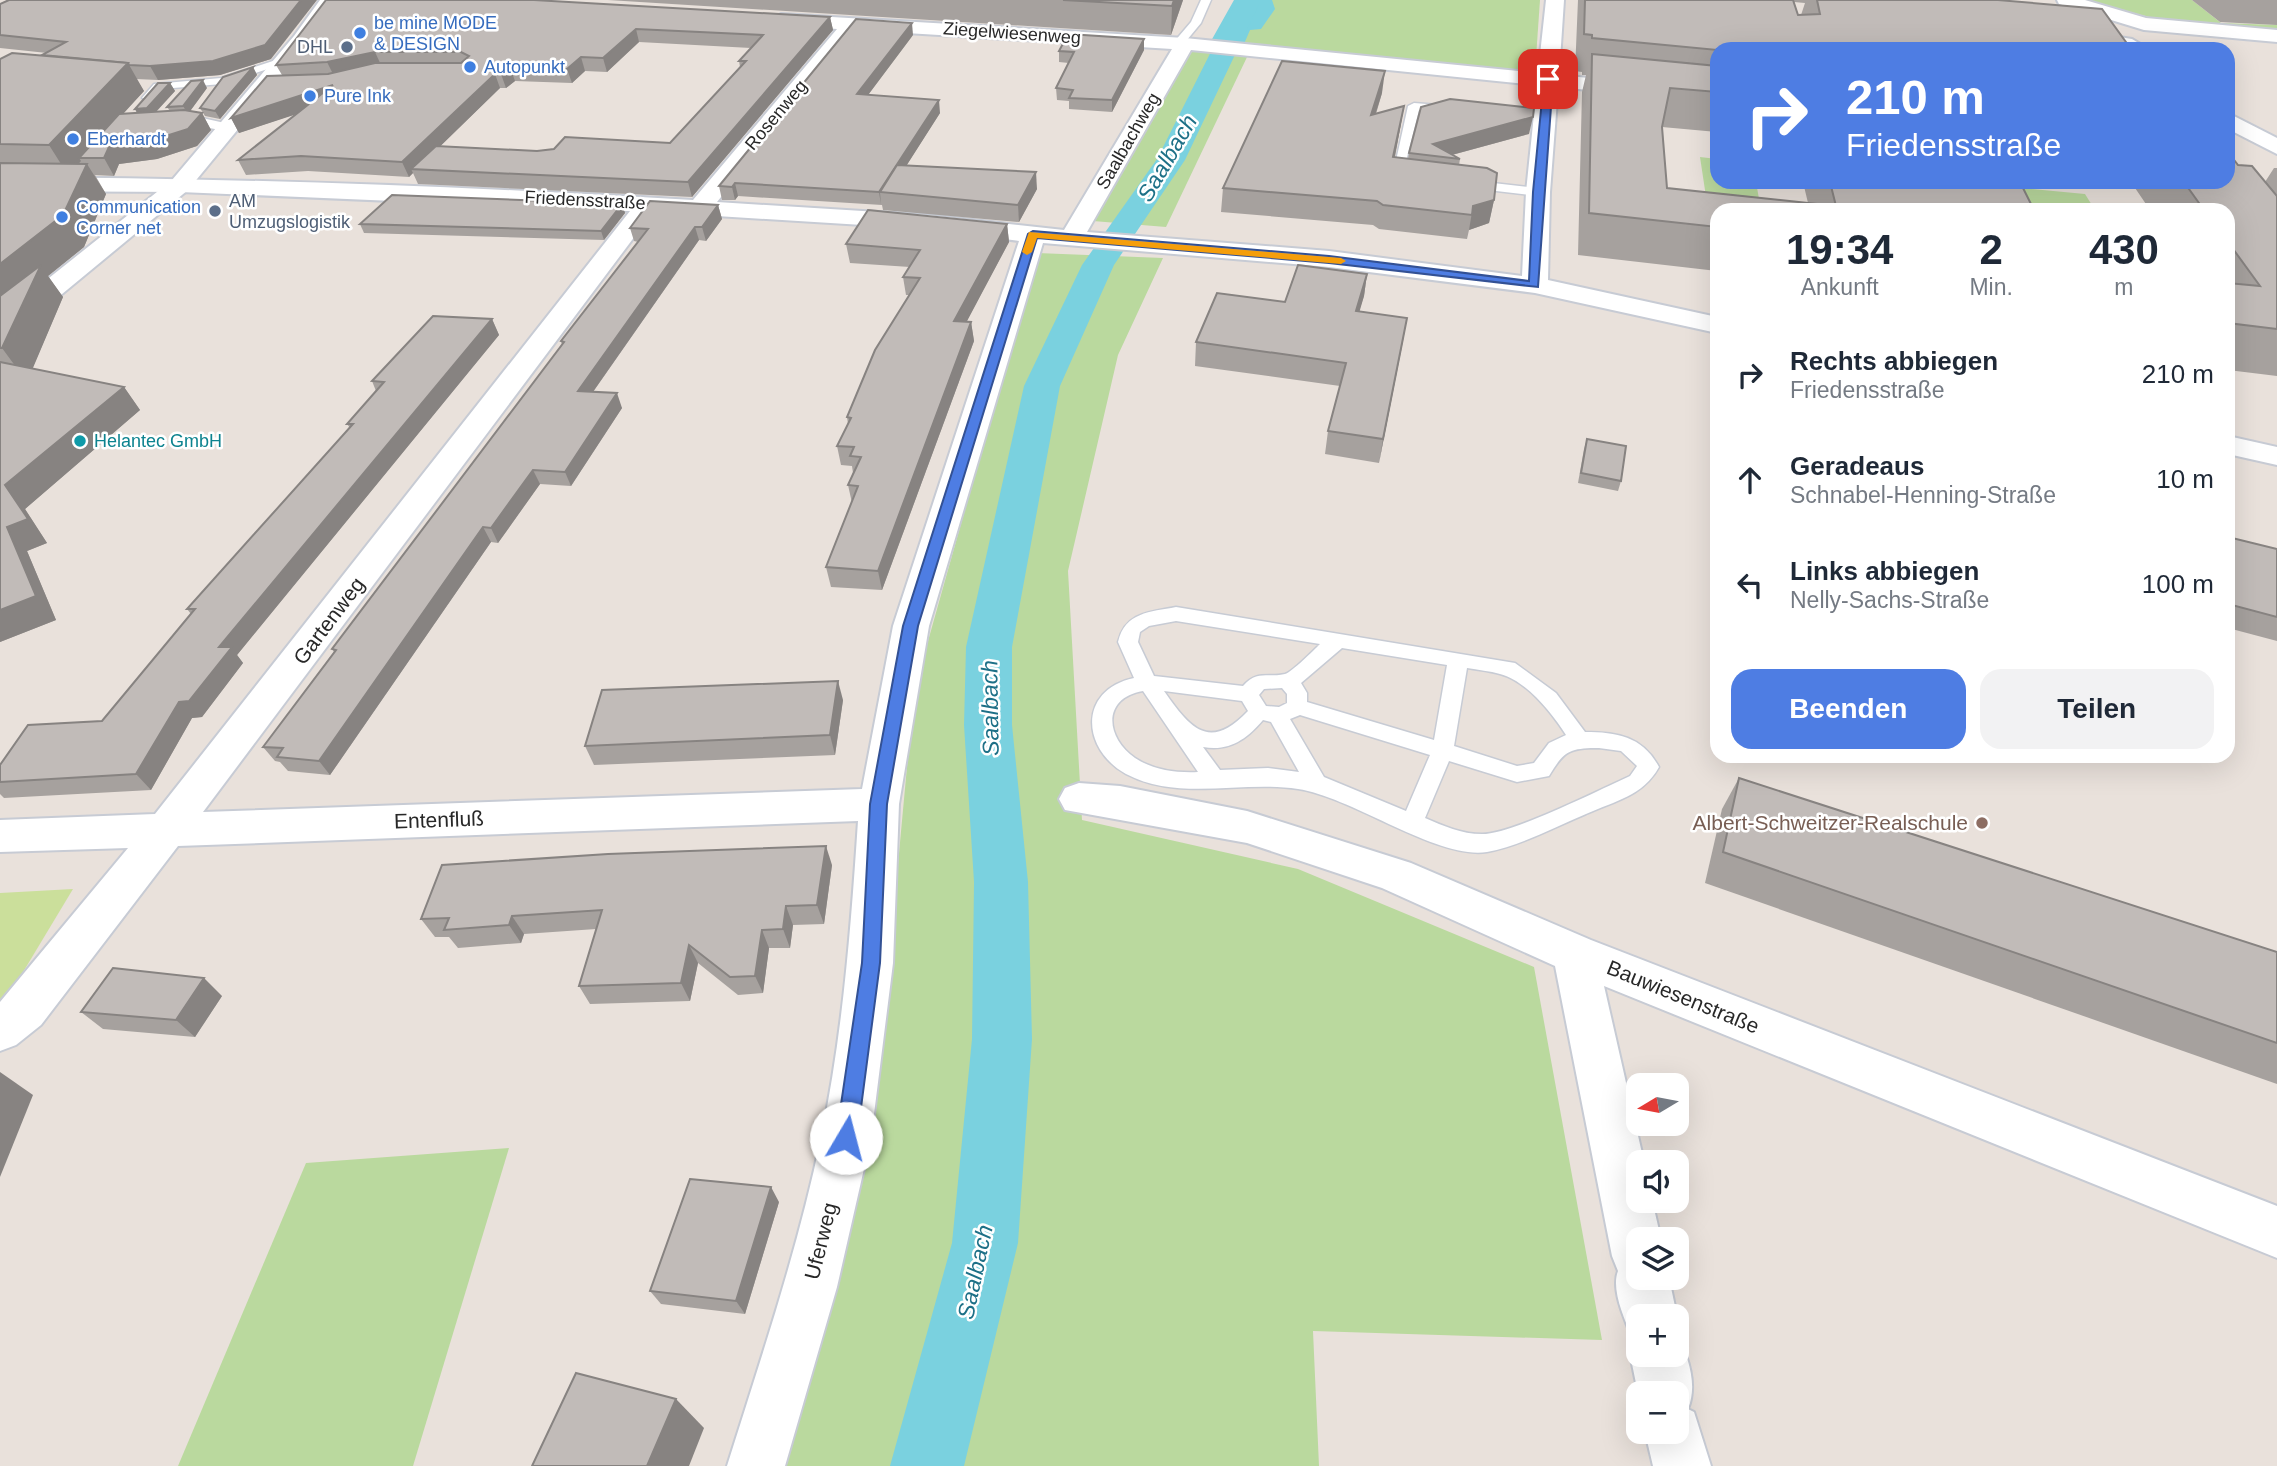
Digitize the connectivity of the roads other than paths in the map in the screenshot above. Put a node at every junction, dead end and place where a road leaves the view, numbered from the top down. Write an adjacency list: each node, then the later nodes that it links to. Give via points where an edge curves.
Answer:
1 (329, 0): 13 (street)
2 (1206, 0): 12 (lane)
3 (1555, 0): 14 (street)
4 (2066, 0): 7 (street)
5 (759, 18): 6 (street, Ziegelwiesenweg)
6 (852, 23): 12 (street, Ziegelwiesenweg); 34 (street, Rosenweg)
7 (2144, 24): 9 (street); 11 (street)
8 (2056, 34): 10 (street)
9 (2277, 36)
10 (2102, 42)
11 (2134, 42)
12 (1185, 44): 14 (street, Ziegelwiesenweg); 35 (street, Saalbachweg)
13 (285, 60): 17 (lane); 18 (street)
14 (1548, 79): 19 (street, Ziegelwiesenweg); 32 (street, via 1539,118)
15 (145, 85): 16 (lane)
16 (158, 86): 17 (lane); 20 (lane)
17 (219, 86): 18 (lane)
18 (266, 87): 24 (street)
19 (1710, 96)
20 (142, 106)
21 (1468, 111): 28 (lane, via 1414,106 1396,176)
22 (169, 122): 24 (lane, via 197,116)
23 (2235, 124): 25 (street)
24 (230, 128): 31 (street)
25 (2256, 135): 26 (street); 27 (street)
26 (2235, 137)
27 (2277, 147)
28 (1424, 179)
29 (1452, 182): 32 (lane)
30 (0, 184): 31 (street, Friedensstraße, via 76,178)
31 (180, 185): 33 (street, Friedensstraße); 38 (street)
32 (1538, 192): 36 (street)
33 (648, 204): 34 (street, Friedensstraße); 54 (street, Gartenweg)
34 (701, 206): 35 (street, Friedensstraße)
35 (1066, 237): 36 (street, Friedensstraße, via 1329,259); 52 (street, Uferweg, via 911,626)
36 (1535, 285): 37 (street, Friedensstraße)
37 (1710, 323)
38 (0, 331)
39 (2235, 447): 40 (street)
40 (2277, 456)
41 (1337, 641): 42 (lane); 43 (lane); 44 (lane, via 1160,615 1131,629 1128,642)
42 (1458, 661): 47 (lane, via 1508,668 1531,681 1570,723); 48 (lane)
43 (1289, 682): 45 (lane, via 1297,693); 45 (lane, via 1258,682)
44 (1150, 683): 45 (lane); 46 (lane); 49 (lane, via 1128,687 1112,696 1101,710 1102,731 1110,747 1127,764 1146,772 1195,782)
45 (1270, 707): 46 (lane, via 1229,741 1206,740); 48 (lane); 50 (lane)
46 (1181, 729): 49 (lane)
47 (1579, 740): 48 (lane, via 1565,740 1541,770 1517,774); 53 (lane, via 1622,743 1644,757 1648,767 1638,782 1486,843 1456,841)
48 (1442, 752): 53 (lane)
49 (1214, 779): 50 (lane, via 1268,776)
50 (1316, 783): 53 (lane)
51 (1079, 799): 56 (street, Bauwiesenstraße, via 1120,802 1259,831 1396,875)
52 (879, 804): 54 (street, Entenfluß); 61 (street, Uferweg, via 871,963 846,1138 810,1287)
53 (1412, 822)
54 (166, 830): 55 (street, Entenfluß); 57 (street, Gartenweg, via 25,1010)
55 (0, 836)
56 (1575, 954): 58 (street); 59 (street, Bauwiesenstraße)
57 (0, 1030)
58 (1632, 1227)
59 (2277, 1232)
60 (1677, 1444): 62 (street)
61 (756, 1466)
62 (1682, 1466)

